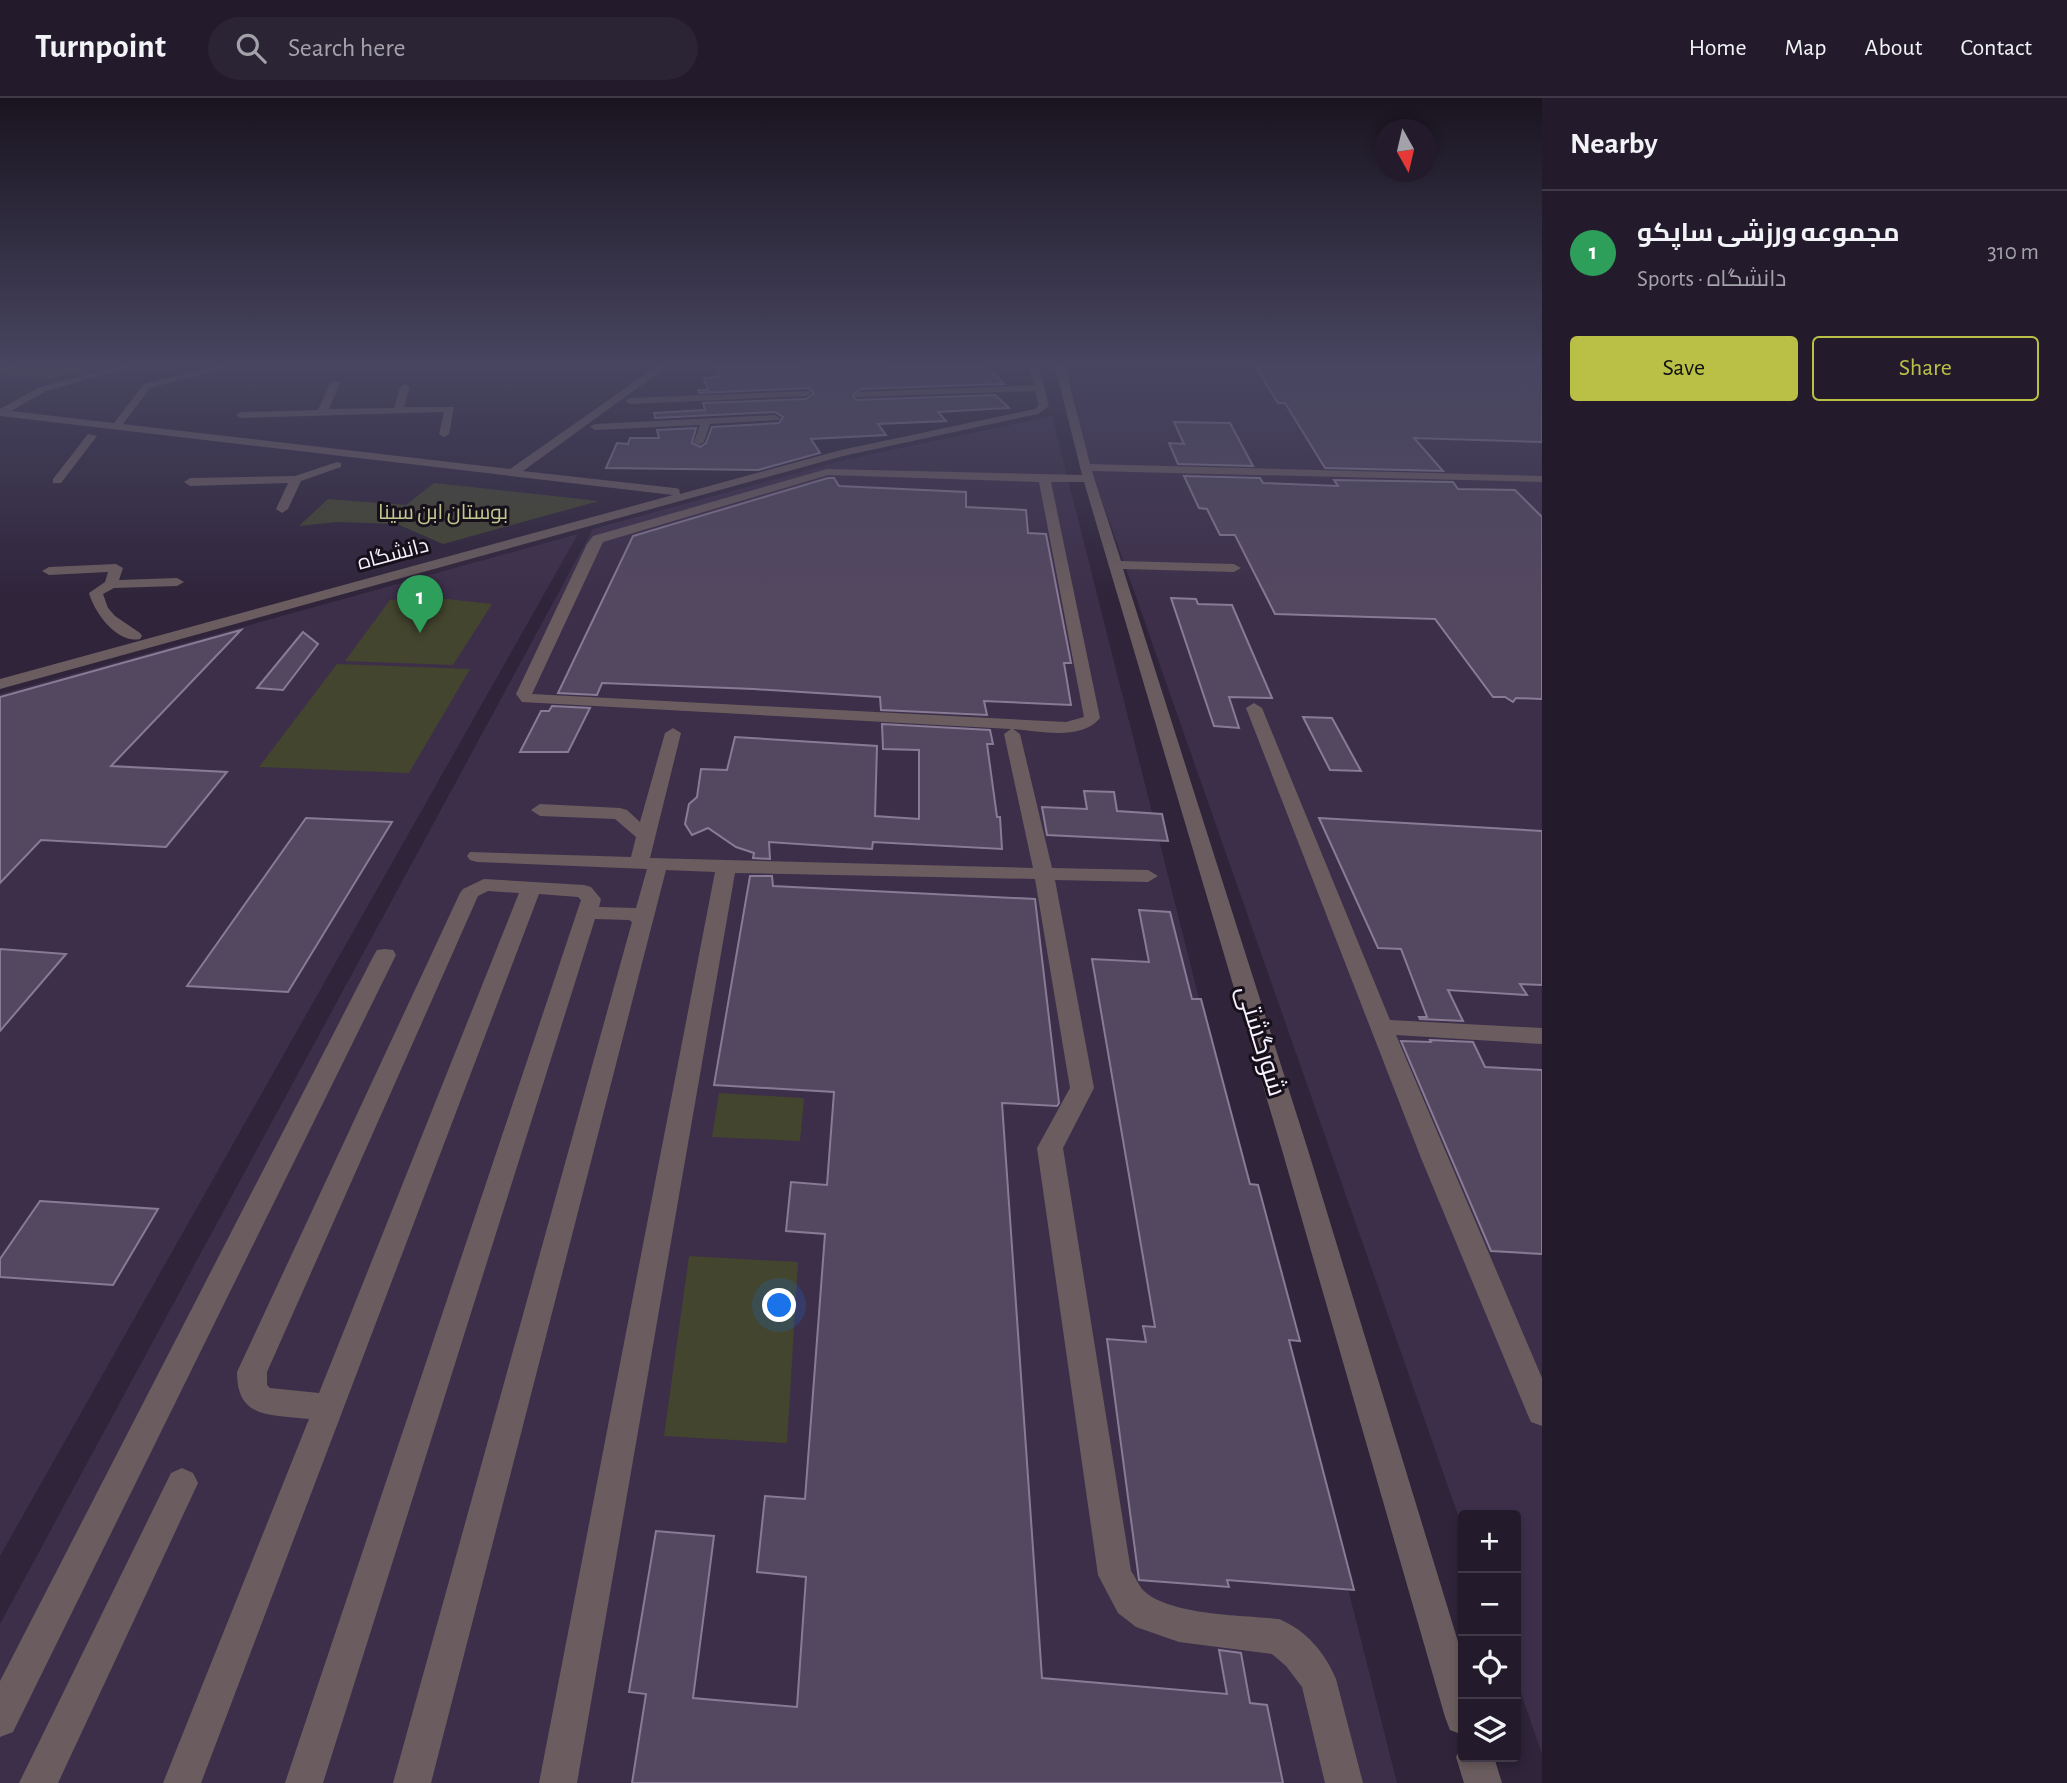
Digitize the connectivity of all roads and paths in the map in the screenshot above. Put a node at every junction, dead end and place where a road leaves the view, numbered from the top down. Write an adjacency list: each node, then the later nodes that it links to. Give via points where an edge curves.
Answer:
1 (85, 445): 15 (street)
2 (165, 445): 9 (street)
3 (355, 445): 10 (street)
4 (552, 445): 10 (street)
5 (573, 445): 16 (street)
6 (852, 445): 19 (street, دانشگاه)
7 (871, 445): 20 (street, دانشگاه)
8 (1081, 445): 11 (street, شورگشتی)
9 (337, 465): 12 (street); 16 (street)
10 (512, 473): 16 (street)
11 (1088, 473): 13 (street); 14 (street, via 1121,467); 18 (street); 24 (street, شورگشتی)
12 (296, 479): 17 (street); 23 (street)
13 (1046, 479): 13 (street, via 1092,718 1085,724 1066,727 541,700 524,694 598,539 827,472)
14 (1542, 479)
15 (57, 481)
16 (528, 481): 19 (street)
17 (190, 482)
18 (1542, 488)
19 (669, 492): 20 (street); 21 (street, دانشگاه)
20 (687, 494): 22 (street, دانشگاه)
21 (624, 500): 22 (street); 29 (street, دانشگاه)
22 (651, 504): 31 (street, دانشگاه)
23 (282, 509)
24 (1115, 565): 25 (street); 51 (street, شورگشتی)
25 (1234, 568)
26 (49, 571): 28 (street, via 116,568)
27 (177, 582): 28 (street)
28 (111, 584): 29 (street, via 96,593 98,609)
29 (135, 636): 30 (street, دانشگاه)
30 (0, 673)
31 (0, 684)
32 (1254, 708): 46 (street)
33 (673, 733): 36 (street)
34 (1012, 734): 40 (street)
35 (540, 810): 36 (street, via 620,814)
36 (646, 836): 38 (street)
37 (477, 856): 38 (street)
38 (648, 863): 39 (street); 44 (street)
39 (726, 867): 40 (street); 58 (street)
40 (1044, 874): 41 (street); 59 (street, via 1082,1088 1050,1148 1115,1575 1130,1601 1148,1615 1179,1625 1279,1637 1299,1653 1318,1679)
41 (1148, 876)
42 (531, 888): 43 (street, via 584,891 591,899); 48 (street); 48 (street, via 484,885 470,893 252,1372 252,1391 263,1400)
43 (586, 913): 44 (street, via 634,914); 56 (street)
44 (641, 919): 57 (street)
45 (385, 955): 52 (street)
46 (1382, 1027): 47 (street); 49 (street)
47 (1542, 1036)
48 (329, 1408): 55 (street)
49 (1542, 1413)
50 (182, 1483): 54 (street)
51 (1458, 1700)
52 (0, 1719)
53 (1477, 1762): 60 (street)
54 (38, 1783)
55 (182, 1783)
56 (304, 1783)
57 (412, 1783)
58 (558, 1783)
59 (1344, 1783)
60 (1483, 1783)

